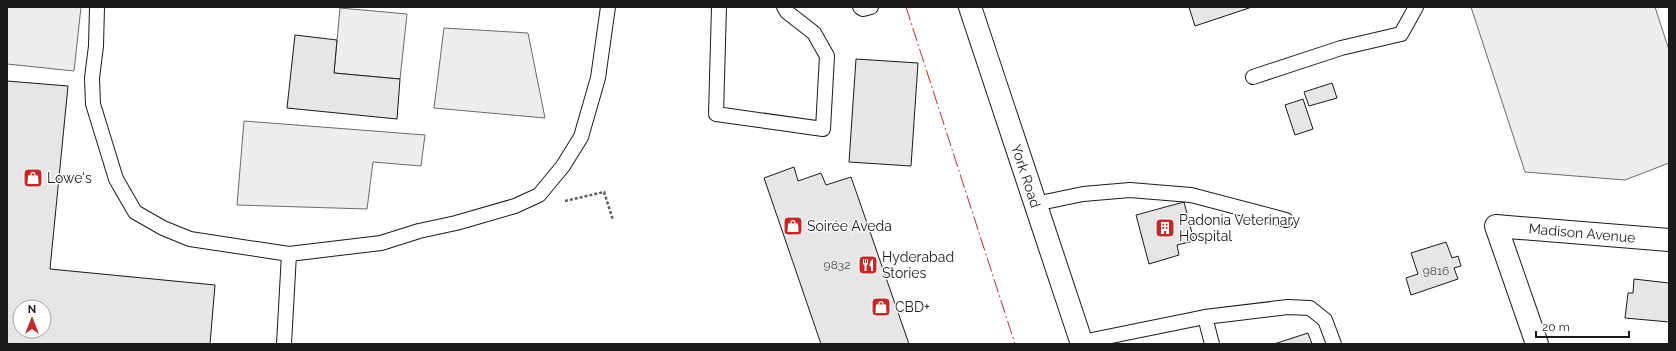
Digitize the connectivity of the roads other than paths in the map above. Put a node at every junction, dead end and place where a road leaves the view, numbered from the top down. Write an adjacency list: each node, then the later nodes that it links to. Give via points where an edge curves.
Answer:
1 (97, 7): 13 (lane, via 92,78 93,104 116,179 135,212 163,228 190,239)
2 (608, 7): 13 (lane, via 598,78 580,137 563,166 539,194 515,206 381,243)
3 (719, 7): 4 (lane, via 716,114 823,129 827,56 814,33)
4 (784, 7)
5 (860, 7): 6 (lane)
6 (871, 7)
7 (970, 7): 10 (main road, York Road)
8 (1416, 7): 9 (lane, via 1401,34 1342,48)
9 (1252, 77)
10 (1035, 204): 11 (lane, via 1083,194 1130,190 1192,194); 15 (main road, York Road)
11 (1286, 220)
12 (1669, 240): 19 (main road, Madison Avenue, via 1496,226)
13 (289, 254): 16 (lane)
14 (1205, 317): 15 (lane); 17 (lane); 18 (lane, via 1288,307 1310,308 1325,320)
15 (1082, 343)
16 (284, 344)
17 (1212, 344)
18 (1334, 344)
19 (1537, 344)

